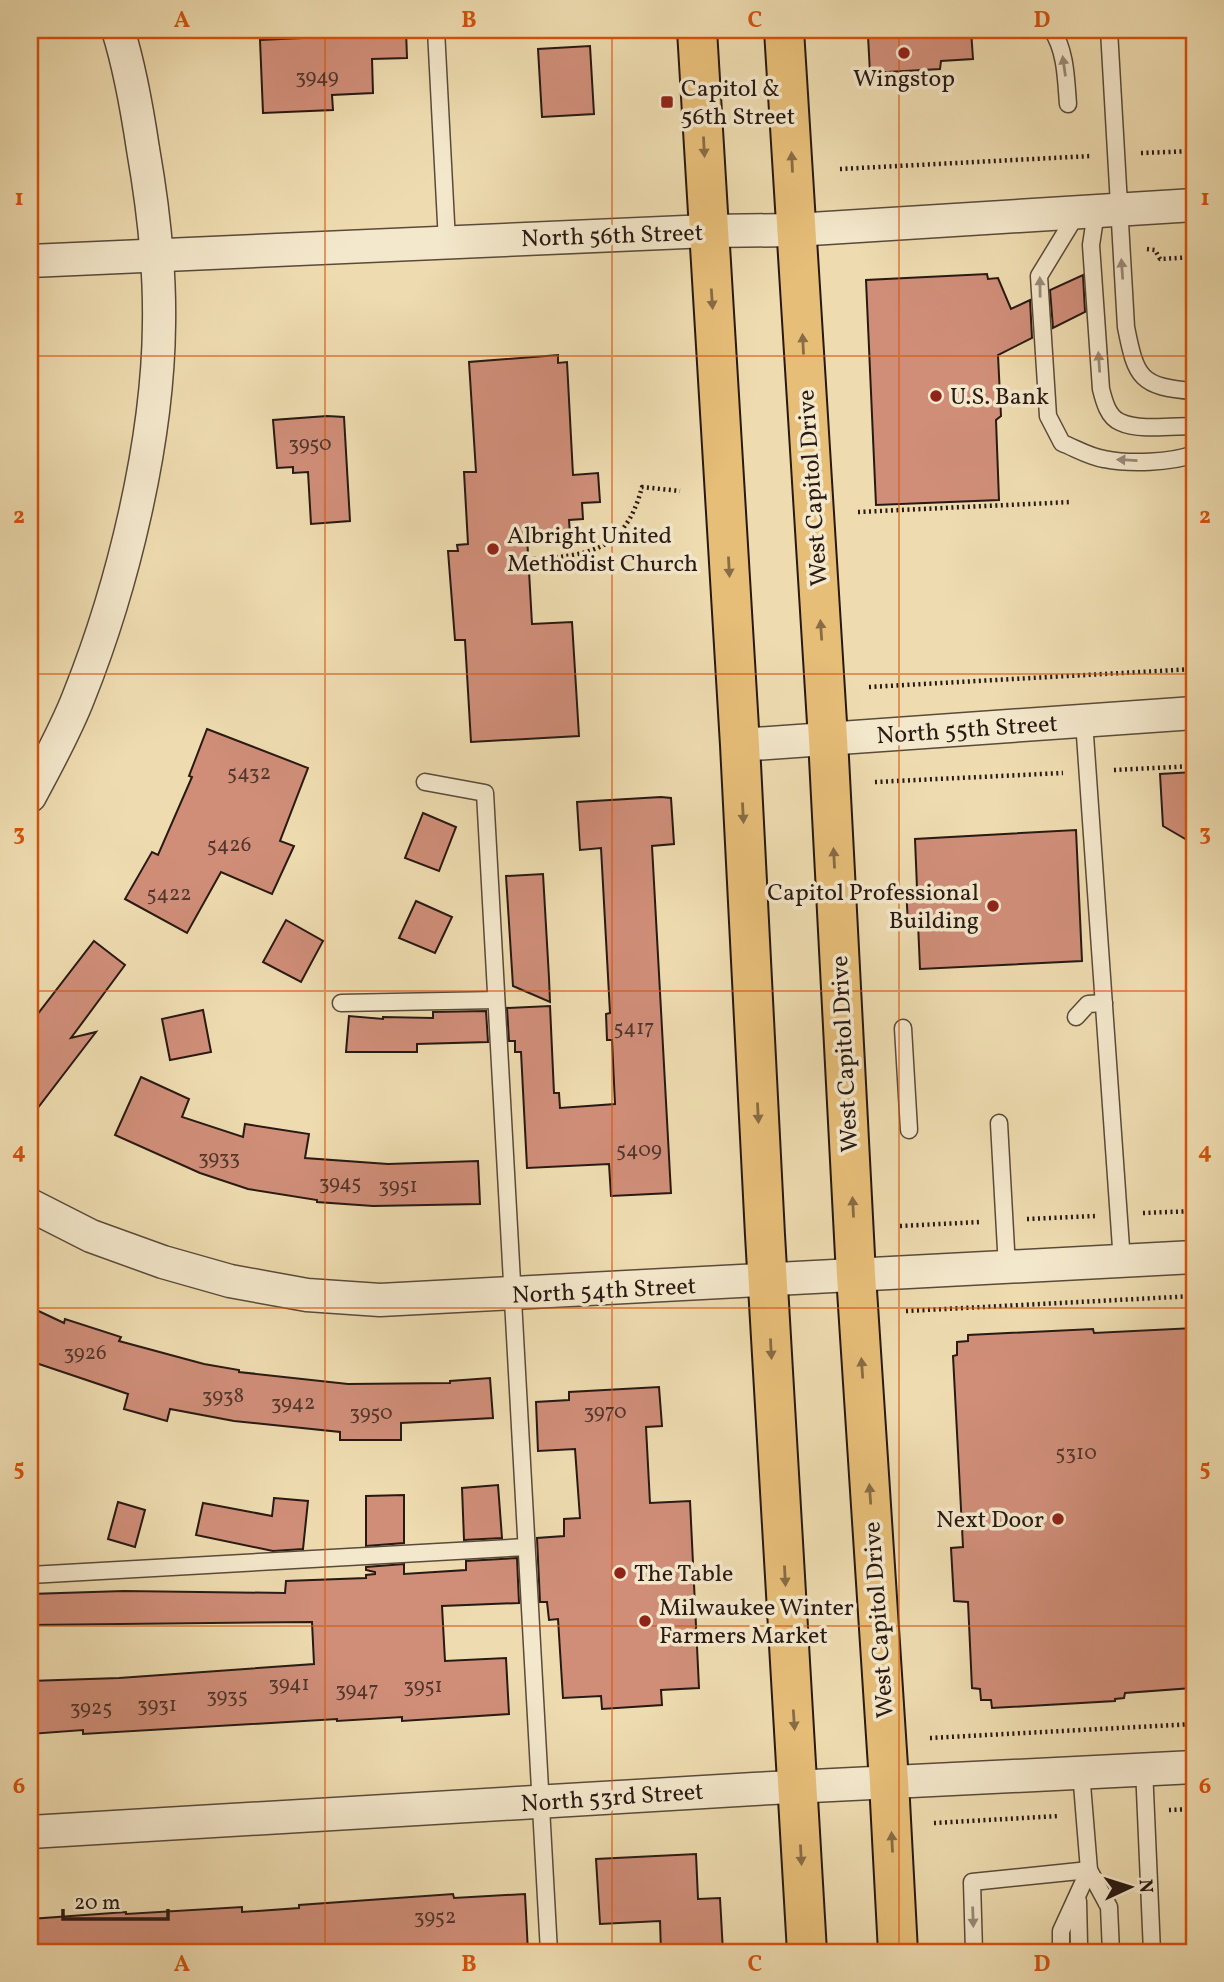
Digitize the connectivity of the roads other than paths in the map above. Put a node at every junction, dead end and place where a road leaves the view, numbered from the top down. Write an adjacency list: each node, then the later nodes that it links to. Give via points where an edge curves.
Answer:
1 (118, 30): 13 (street, via 136,106)
2 (436, 30): 12 (lane)
3 (697, 30): 11 (main road, one-way to 11)
4 (784, 30): 10 (main road, West Capitol Drive, one-way to 4)
5 (1052, 30): 7 (lane, one-way to 5, via 1063,58)
6 (1109, 30): 9 (lane, via 1115,155)
7 (1068, 104)
8 (1194, 205): 9 (street, North 56th Street)
9 (1097, 211): 10 (street, North 56th Street); 15 (lane, one-way to 9, via 1164,389 1146,379 1133,362); 16 (lane, one-way to 9, via 1135,426 1118,422 1106,407 1091,245); 17 (lane, one-way to 9, via 1136,461 1103,459 1062,443 1048,416 1039,276)
10 (795, 230): 11 (street, North 56th Street); 20 (main road, West Capitol Drive, one-way to 10)
11 (708, 231): 12 (street, North 56th Street); 21 (main road, one-way to 21)
12 (447, 242): 13 (street, North 56th Street)
13 (157, 255): 14 (street, North 56th Street); 23 (street, via 159,325 152,416 140,488 114,595 79,697)
14 (30, 261)
15 (1194, 391)
16 (1194, 426)
17 (1194, 454)
18 (1194, 713): 19 (street, North 55th Street)
19 (1084, 721): 20 (street, North 55th Street); 26 (lane)
20 (828, 739): 21 (street, North 55th Street); 35 (main road, West Capitol Drive, one-way to 20)
21 (740, 745): 36 (main road, one-way to 36)
22 (425, 782): 24 (lane, via 485,793)
23 (30, 796)
24 (496, 1000): 25 (lane); 37 (lane)
25 (341, 1003)
26 (1104, 1003): 27 (lane, via 1088,1004); 33 (lane)
27 (1076, 1017)
28 (903, 1028): 30 (lane)
29 (999, 1123): 34 (lane)
30 (909, 1130)
31 (30, 1205): 37 (street, North 54th Street, via 91,1236 163,1262 294,1293 380,1300)
32 (1194, 1257): 33 (street, North 54th Street)
33 (1122, 1262): 34 (street, North 54th Street)
34 (1007, 1268): 35 (street, North 54th Street)
35 (856, 1275): 36 (street, North 54th Street); 43 (main road, West Capitol Drive, one-way to 35)
36 (767, 1281): 37 (street, North 54th Street); 44 (main road, one-way to 44)
37 (512, 1294): 38 (lane)
38 (526, 1547): 39 (lane); 45 (lane)
39 (30, 1575)
40 (1194, 1767): 41 (street, North 53rd Street)
41 (1143, 1768): 42 (street, North 53rd Street); 56 (lane)
42 (1081, 1772): 43 (street, North 53rd Street); 47 (lane)
43 (889, 1782): 44 (street, North 53rd Street); 53 (main road, West Capitol Drive, one-way to 43)
44 (797, 1786): 45 (street, North 53rd Street); 52 (main road, one-way to 52)
45 (541, 1802): 46 (street, North 53rd Street); 51 (lane)
46 (30, 1832)
47 (1089, 1870): 48 (lane); 54 (lane, one-way to 54, via 972,1882); 55 (lane, via 1108,1908)
48 (1078, 1897): 49 (lane); 50 (lane, via 1061,1931)
49 (1079, 1944)
50 (1061, 1945)
51 (549, 1952)
52 (807, 1952)
53 (898, 1952)
54 (974, 1952)
55 (1111, 1952)
56 (1152, 1952)

